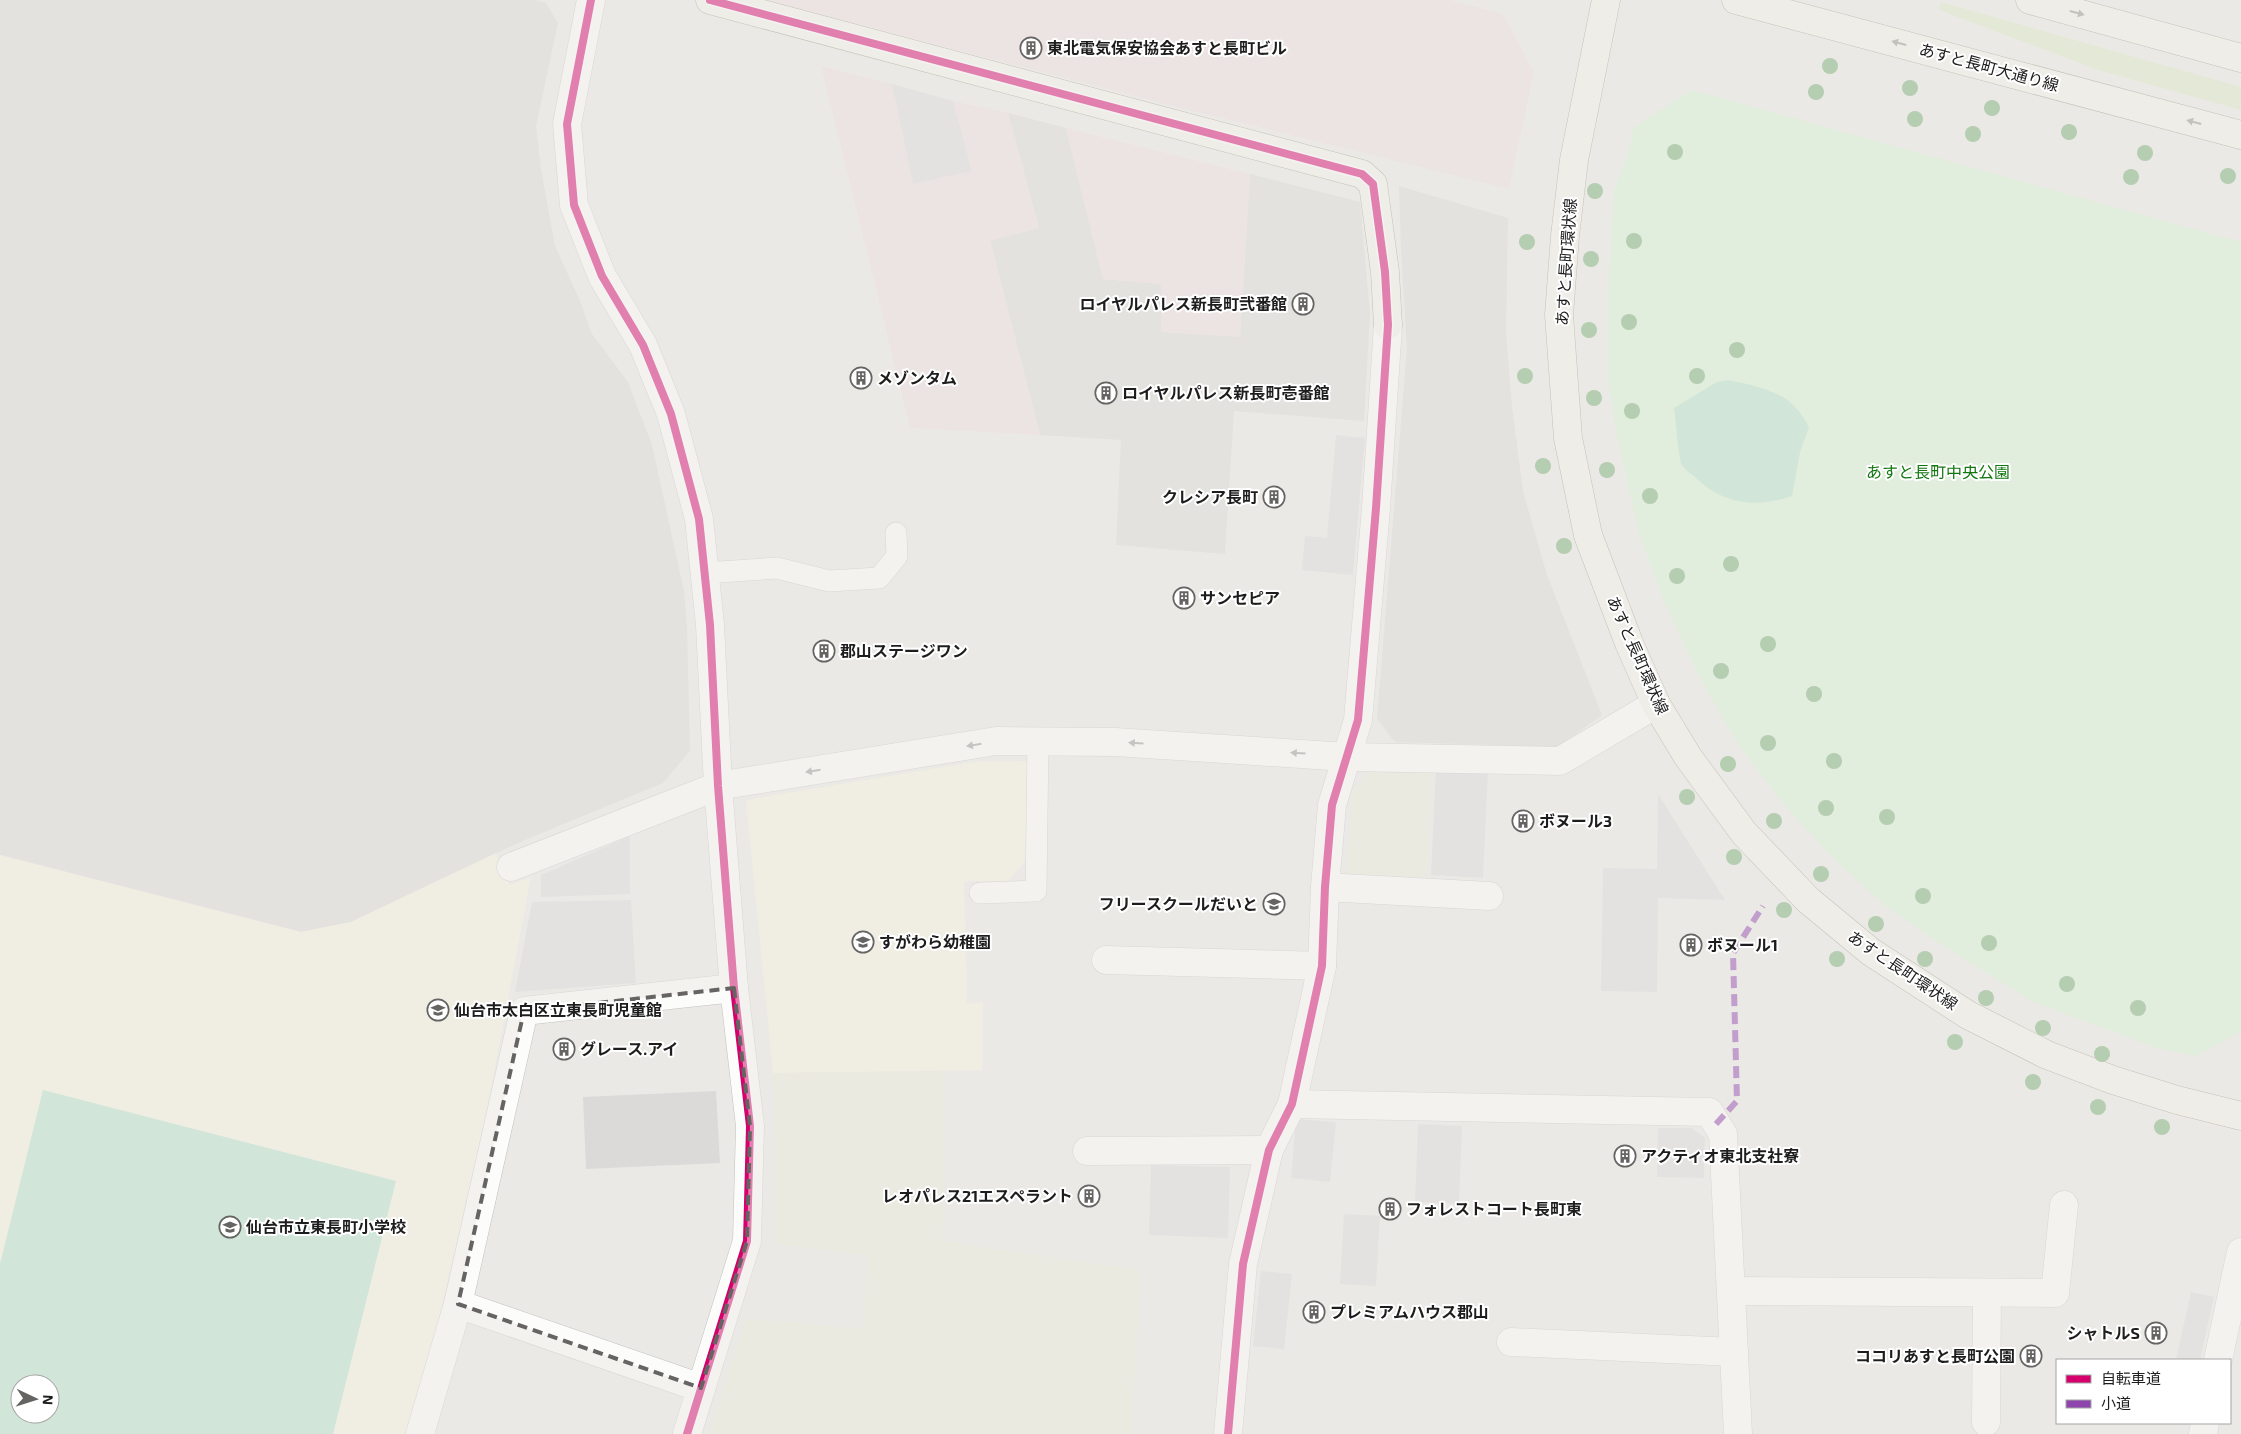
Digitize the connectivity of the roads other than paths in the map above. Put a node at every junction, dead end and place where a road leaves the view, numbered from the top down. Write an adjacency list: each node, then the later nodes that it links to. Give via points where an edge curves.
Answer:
1 (591, 0): 9 (street, via 567,124 574,205 602,276 643,345 671,414 699,519)
2 (710, 0): 12 (street, via 1362,174 1373,184 1385,272 1388,325 1358,720)
3 (1606, 0): 10 (street, あすと長町環状線, via 1574,160 1565,236 1560,324 1568,438 1588,535)
4 (1736, 0): 7 (street, あすと長町大通り線, one-way to 4)
5 (2030, 0): 6 (street, one-way to 6)
6 (2241, 58)
7 (2241, 135)
8 (896, 533): 9 (lane, via 897,556 879,578 829,581 777,568)
9 (705, 572): 13 (street)
10 (1656, 704): 12 (street, via 1560,762); 22 (street, あすと長町環状線, via 1688,757 1744,833 1808,900 1870,952 1968,1015 2047,1054 2113,1080)
11 (1038, 741): 12 (street, one-way to 11, via 1115,742); 13 (street, one-way to 13, via 996,741); 16 (lane, via 1036,891)
12 (1347, 757): 15 (street, via 1332,805)
13 (718, 786): 14 (street); 20 (street)
14 (511, 866)
15 (1325, 887): 17 (street); 19 (street)
16 (980, 893)
17 (1489, 896)
18 (1106, 960): 19 (street)
19 (1322, 966): 21 (street)
20 (734, 988): 30 (street, via 524,1011); 34 (street, via 750,1126 747,1241)
21 (1292, 1104): 23 (street); 27 (street, via 1708,1112 1723,1134)
22 (2241, 1116)
23 (1269, 1150): 24 (street); 38 (street, via 1243,1264)
24 (1087, 1152)
25 (2064, 1205): 28 (street, via 2055,1293)
26 (2241, 1252): 29 (street)
27 (1731, 1290): 28 (street); 32 (street)
28 (1987, 1293): 35 (street)
29 (2236, 1301): 33 (street)
30 (458, 1304): 34 (street); 36 (street)
31 (1511, 1342): 32 (street)
32 (1734, 1352): 39 (street)
33 (2218, 1359)
34 (701, 1388): 37 (street)
35 (1986, 1422)
36 (420, 1434)
37 (687, 1434)
38 (1228, 1434)
39 (1738, 1434)

